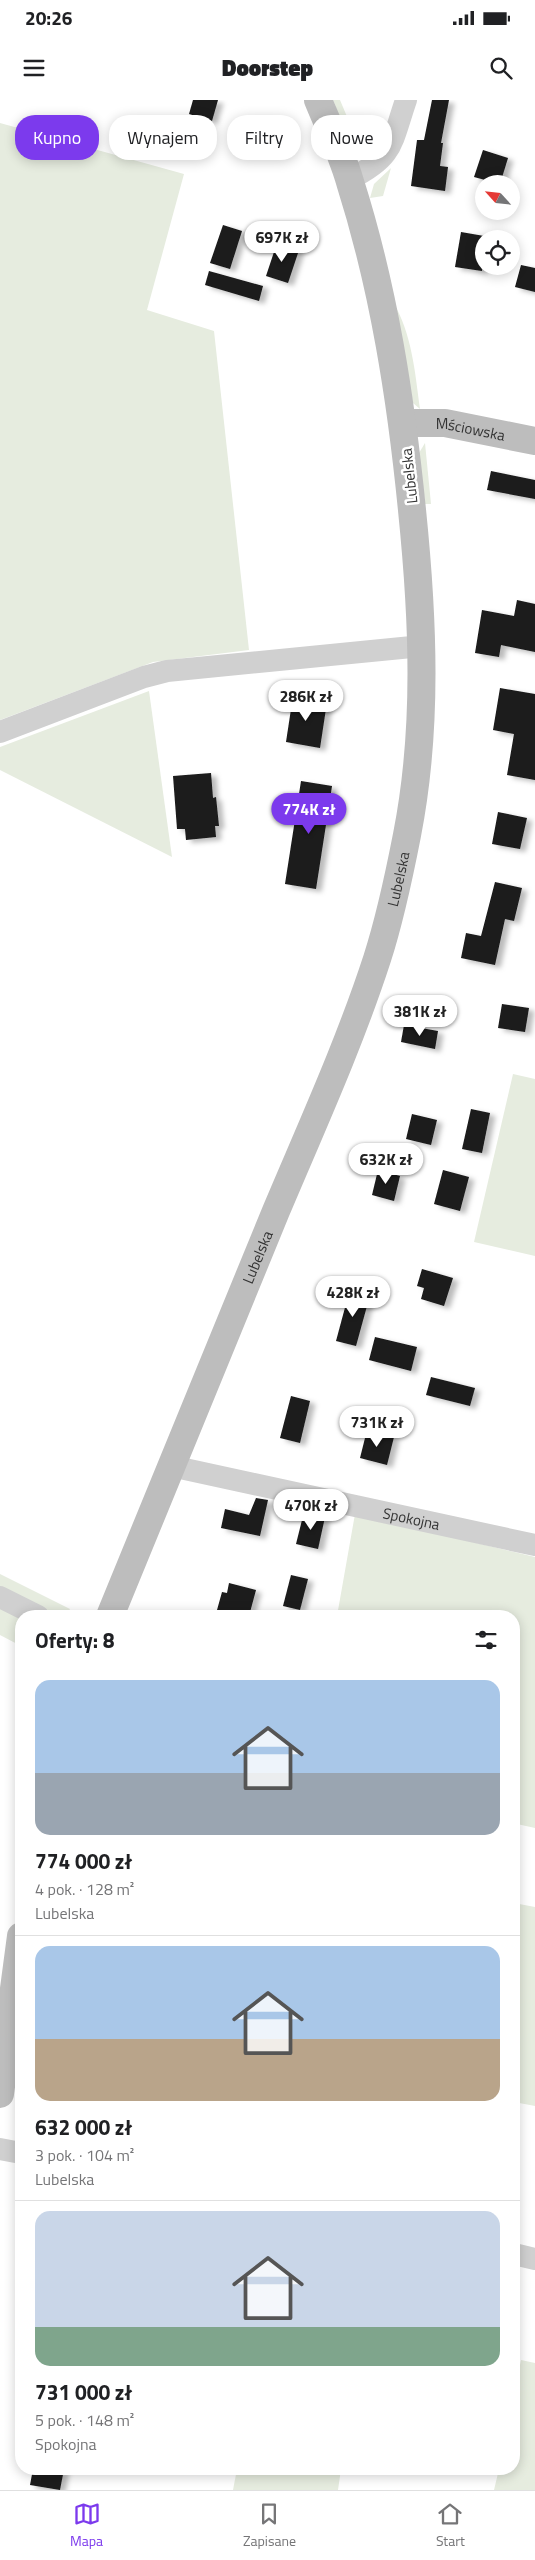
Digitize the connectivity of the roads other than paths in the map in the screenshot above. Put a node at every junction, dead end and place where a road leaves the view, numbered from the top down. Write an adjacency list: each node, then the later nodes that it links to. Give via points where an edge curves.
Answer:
1 (318, 100): 3 (main road, Lubelska)
2 (406, 100): 3 (street, via 385,156)
3 (350, 179): 4 (main road, Lubelska, via 390,338)
4 (403, 423): 5 (main road, Mściowska, via 445,423); 6 (main road, Lubelska)
5 (535, 441)
6 (422, 646): 7 (street, via 167,671); 8 (main road, Lubelska, via 414,795 398,878 377,958 329,1084)
7 (0, 732)
8 (171, 1466): 9 (street, Spokojna); 12 (main road, Lubelska)
9 (535, 1545)
10 (0, 1597): 11 (street)
11 (26, 1610)
12 (112, 1610)
13 (15, 1981): 14 (main road)
14 (0, 2094)
15 (0, 2149): 16 (street)
16 (15, 2152)
17 (520, 2255): 18 (street)
18 (535, 2258)

